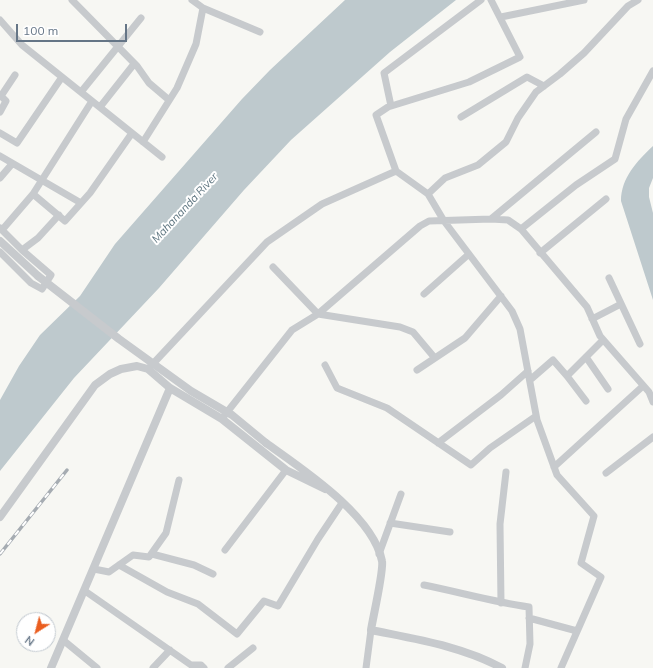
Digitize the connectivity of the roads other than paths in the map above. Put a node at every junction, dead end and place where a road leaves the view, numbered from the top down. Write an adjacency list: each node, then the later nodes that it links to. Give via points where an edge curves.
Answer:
1 (72, 0): 14 (street)
2 (192, 0): 9 (street)
3 (481, 0): 23 (street, via 384,73)
4 (491, 0): 10 (street)
5 (584, 0): 10 (street)
6 (624, 0): 8 (street)
7 (638, 0): 8 (street)
8 (628, 6): 19 (street, via 584,53)
9 (203, 8): 13 (street); 21 (street, via 196,44)
10 (502, 17): 23 (street, via 520,57 469,82)
11 (141, 18): 14 (street)
12 (1, 24): 18 (street, via 22,45)
13 (260, 32)
14 (117, 47): 15 (street); 20 (street)
15 (134, 64): 21 (street, via 149,83); 24 (street)
16 (653, 71): 45 (street, via 626,119 615,159 576,185)
17 (15, 75): 25 (street, via 1,96 6,101)
18 (62, 77): 20 (street); 28 (street, via 16,143)
19 (544, 86): 26 (street, via 527,77); 38 (street, via 536,92 518,118 506,142 478,165 445,178)
20 (81, 92): 22 (street)
21 (169, 100): 30 (street)
22 (92, 101): 24 (street); 36 (street)
23 (391, 106): 34 (street, via 376,115)
24 (100, 107): 29 (street)
25 (0, 112)
26 (461, 117)
27 (596, 132): 42 (street)
28 (0, 133)
29 (132, 133): 30 (street); 40 (street)
30 (143, 142): 32 (street)
31 (0, 156): 33 (street)
32 (162, 157)
33 (12, 164): 35 (street); 36 (street)
34 (396, 171): 38 (street); 63 (street, via 322,204 267,242)
35 (0, 178)
36 (41, 182): 37 (street); 40 (street)
37 (33, 194): 41 (street); 44 (street)
38 (428, 194): 43 (street)
39 (606, 199): 48 (street)
40 (81, 203): 41 (street, via 65,221)
41 (59, 216): 47 (street)
42 (491, 219): 43 (street); 45 (street, via 508,220)
43 (444, 221): 49 (street); 56 (street, via 429,221 420,226)
44 (1, 229): 47 (street)
45 (521, 229): 48 (street)
46 (0, 241): 82 (street, bridge, via 38,276 119,339 191,391 232,415)
47 (22, 250): 50 (street, via 51,275 42,289 31,283)
48 (540, 252): 57 (street, via 587,307)
49 (469, 254): 53 (street); 54 (street)
50 (1, 255)
51 (273, 267): 56 (street)
52 (609, 278): 55 (street)
53 (424, 294)
54 (501, 296): 61 (street, via 465,338); 65 (street, via 512,311 520,329)
55 (621, 304): 57 (street); 59 (street)
56 (318, 314): 61 (street, via 400,327 414,332); 74 (street, via 292,330)
57 (592, 319): 58 (street)
58 (603, 340): 60 (street); 68 (street)
59 (640, 344)
60 (586, 357): 66 (street); 70 (street)
61 (434, 358): 64 (street)
62 (325, 365): 76 (street, via 337,388 387,408)
63 (148, 369): 69 (street); 85 (street, via 137,366 121,369 95,385)
64 (418, 370)
65 (528, 371): 67 (street); 76 (street)
66 (567, 376): 67 (street, via 553,360); 71 (street)
67 (530, 380): 73 (street)
68 (643, 386): 72 (street); 77 (street)
69 (170, 388): 74 (street); 92 (street)
70 (608, 389)
71 (586, 401)
72 (653, 402)
73 (536, 416): 76 (street, via 490,448 471,465); 77 (street)
74 (222, 419): 78 (street)
75 (653, 437): 80 (street)
76 (438, 443)
77 (554, 467): 99 (street, via 594,516 580,563 600,578)
78 (286, 470): 82 (street); 88 (street)
79 (506, 472): 96 (street, via 500,524)
80 (606, 474)
81 (179, 480): 89 (street, via 166,533)
82 (325, 489): 84 (street)
83 (401, 494): 86 (street)
84 (342, 503): 90 (street, via 372,535); 91 (street, via 278,606 264,601 237,634 198,604 167,592)
85 (0, 517)
86 (390, 523): 87 (street); 90 (street)
87 (450, 532)
88 (225, 550)
89 (152, 554): 91 (street, via 149,557 133,555); 93 (street, via 194,565)
90 (379, 554): 98 (street, via 382,562)
91 (119, 565): 92 (street, via 109,572)
92 (94, 569): 95 (street)
93 (212, 574)
94 (424, 585): 96 (street)
95 (85, 591): 100 (street); 102 (street)
96 (501, 603): 97 (street, via 529,607)
97 (529, 618): 99 (street); 110 (street, via 530,644)
98 (371, 630): 108 (street); 109 (street, via 441,645 488,660)
99 (577, 631): 111 (street)
100 (63, 640): 103 (street); 104 (street)
101 (253, 648): 107 (street)
102 (170, 650): 105 (street); 106 (street, via 191,665 201,665)
103 (51, 668)
104 (97, 668)
105 (153, 668)
106 (204, 668)
107 (228, 668)
108 (366, 668)
109 (502, 668)
110 (525, 668)
111 (561, 668)

